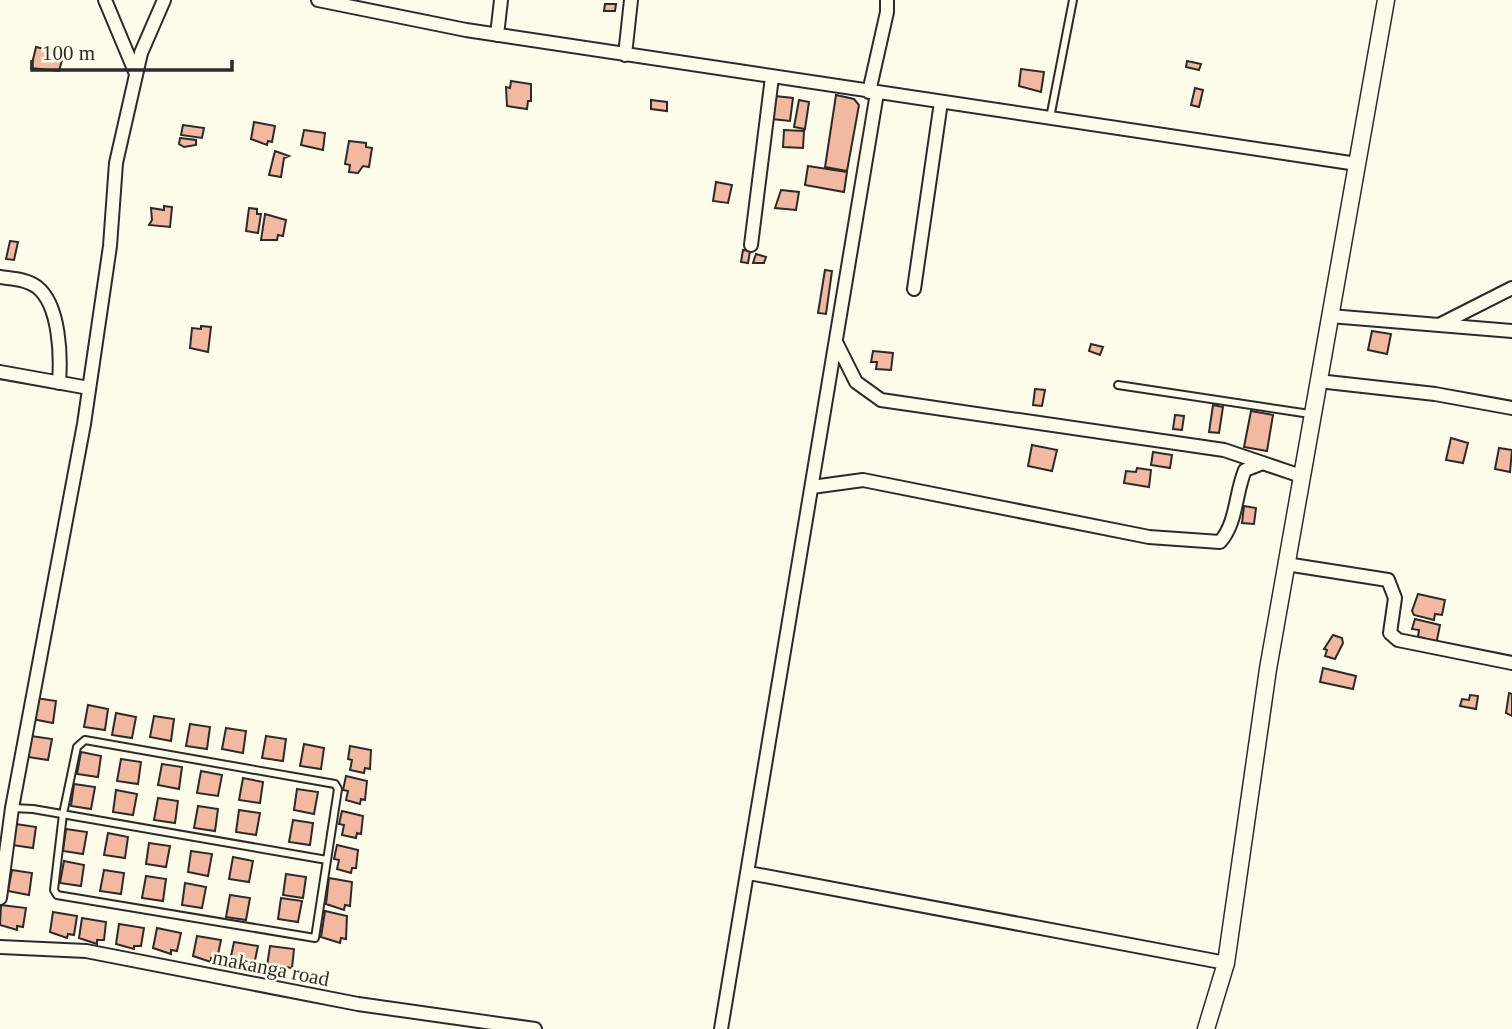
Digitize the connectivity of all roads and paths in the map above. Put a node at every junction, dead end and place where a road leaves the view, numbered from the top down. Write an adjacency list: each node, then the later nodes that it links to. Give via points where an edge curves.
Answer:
1 (105, 0): 11 (street)
2 (164, 0): 11 (street)
3 (318, 0): 9 (street)
4 (501, 0): 9 (street)
5 (631, 0): 10 (street)
6 (887, 0): 13 (street)
7 (1073, 0): 15 (lane)
8 (1386, 0): 16 (street)
9 (497, 35): 10 (street)
10 (625, 55): 12 (street)
11 (136, 74): 29 (street, via 116,163 110,246)
12 (772, 77): 13 (street); 17 (street)
13 (873, 92): 14 (street); 24 (street)
14 (941, 102): 15 (street); 20 (street)
15 (1050, 118): 16 (street)
16 (1357, 164): 21 (street)
17 (751, 245)
18 (0, 277): 27 (street, via 35,286 50,304)
19 (1512, 288): 22 (street)
20 (914, 289)
21 (1330, 316): 22 (street); 26 (street)
22 (1439, 325): 23 (street)
23 (1512, 331)
24 (836, 342): 32 (street, via 856,382 881,400 1224,450); 34 (street)
25 (0, 372): 27 (street)
26 (1318, 381): 30 (street); 31 (street)
27 (59, 383): 29 (street)
28 (1118, 385): 31 (lane)
29 (89, 388): 37 (street)
30 (1512, 408)
31 (1312, 414): 33 (street)
32 (1263, 463): 33 (street); 34 (street, via 1245,470 1230,531 1220,542 1149,537 863,480)
33 (1301, 476): 35 (street)
34 (812, 487): 40 (street)
35 (1286, 565): 36 (street, via 1388,580 1395,598 1390,633 1398,640); 43 (street)
36 (1512, 663)
37 (12, 808): 38 (lane); 41 (street)
38 (63, 814): 39 (lane); 39 (lane, via 77,747 85,740 330,781 338,789); 39 (lane, via 54,890 62,897 312,939 318,934)
39 (327, 860)
40 (748, 873): 43 (street); 45 (street)
41 (0, 898)
42 (0, 947): 44 (street, makanga road, via 86,951 358,1004)
43 (1226, 962): 46 (street)
44 (536, 1029)
45 (721, 1029)
46 (1206, 1029)

